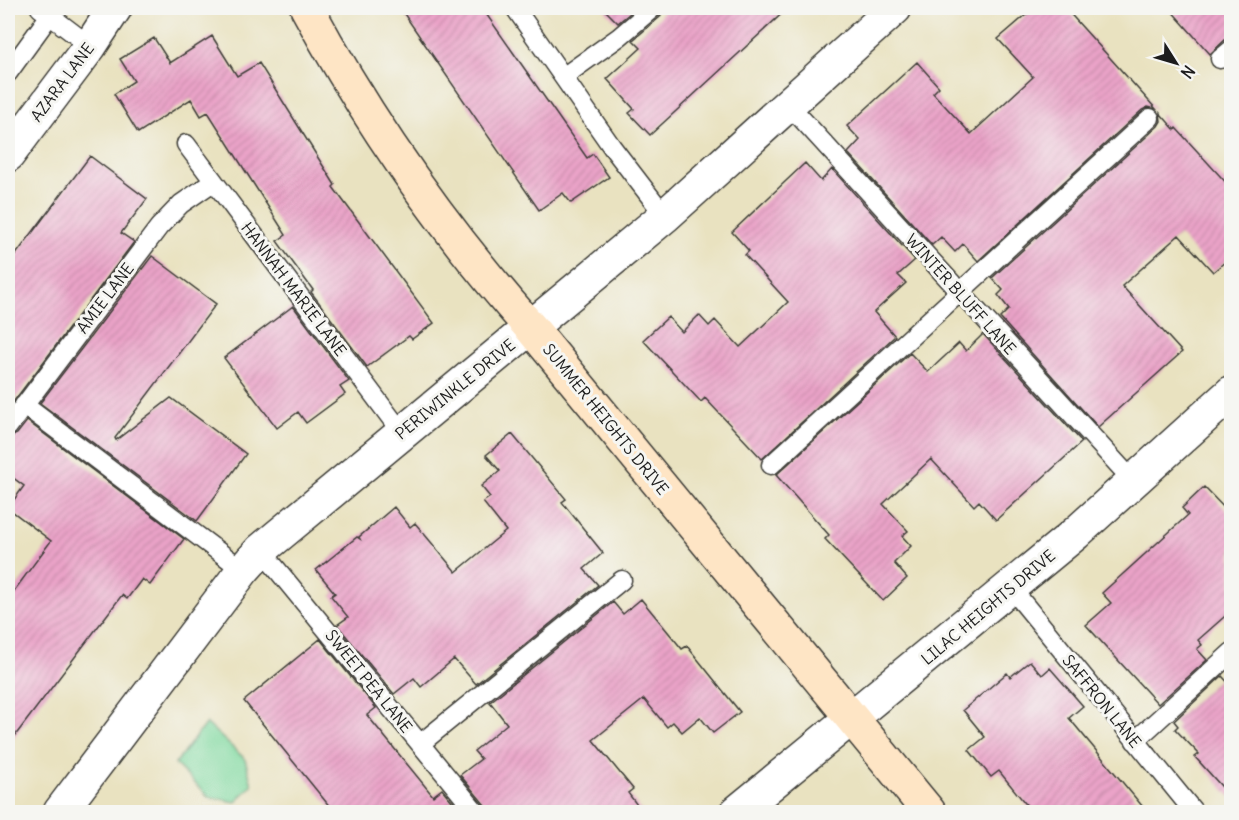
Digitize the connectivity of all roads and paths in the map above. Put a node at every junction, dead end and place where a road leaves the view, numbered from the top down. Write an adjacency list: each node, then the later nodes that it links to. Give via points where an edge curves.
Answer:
1 (115, 8): 7 (street, AZARA LANE)
2 (307, 8): 17 (street, SUMMER HEIGHTS DRIVE, via 392,151 501,295)
3 (515, 8): 9 (lane)
4 (653, 8): 9 (lane)
5 (895, 8): 10 (street, PERIWINKLE DRIVE)
6 (45, 11): 7 (lane); 8 (lane)
7 (90, 46): 13 (street, AZARA LANE)
8 (8, 72)
9 (563, 77): 15 (lane)
10 (789, 105): 15 (street, PERIWINKLE DRIVE); 16 (lane, WINTER BLUFF LANE)
11 (1150, 118): 16 (lane)
12 (186, 144): 14 (lane, HANNAH MARIE LANE)
13 (8, 155)
14 (213, 182): 19 (lane, AMIE LANE, via 181,204 159,227); 21 (lane, HANNAH MARIE LANE)
15 (665, 216): 17 (street, PERIWINKLE DRIVE)
16 (960, 292): 22 (lane); 23 (lane, WINTER BLUFF LANE)
17 (531, 328): 21 (street, PERIWINKLE DRIVE); 28 (street, SUMMER HEIGHTS DRIVE)
18 (1232, 392): 23 (street, LILAC HEIGHTS DRIVE)
19 (24, 405): 20 (lane, AMIE LANE); 24 (lane, SWEET PEA LANE)
20 (8, 427)
21 (402, 433): 24 (street, PERIWINKLE DRIVE)
22 (771, 465)
23 (1134, 482): 26 (street, LILAC HEIGHTS DRIVE)
24 (252, 560): 30 (lane, SWEET PEA LANE); 31 (street, PERIWINKLE DRIVE)
25 (622, 580): 30 (lane)
26 (1011, 588): 28 (street, LILAC HEIGHTS DRIVE); 29 (lane, SAFFRON LANE)
27 (1232, 652): 29 (lane)
28 (852, 719): 33 (street, LILAC HEIGHTS DRIVE); 34 (street, SUMMER HEIGHTS DRIVE)
29 (1135, 741): 35 (lane, SAFFRON LANE)
30 (420, 744): 32 (lane, SWEET PEA LANE)
31 (60, 813)
32 (476, 813)
33 (737, 813)
34 (929, 813)
35 (1194, 813)

